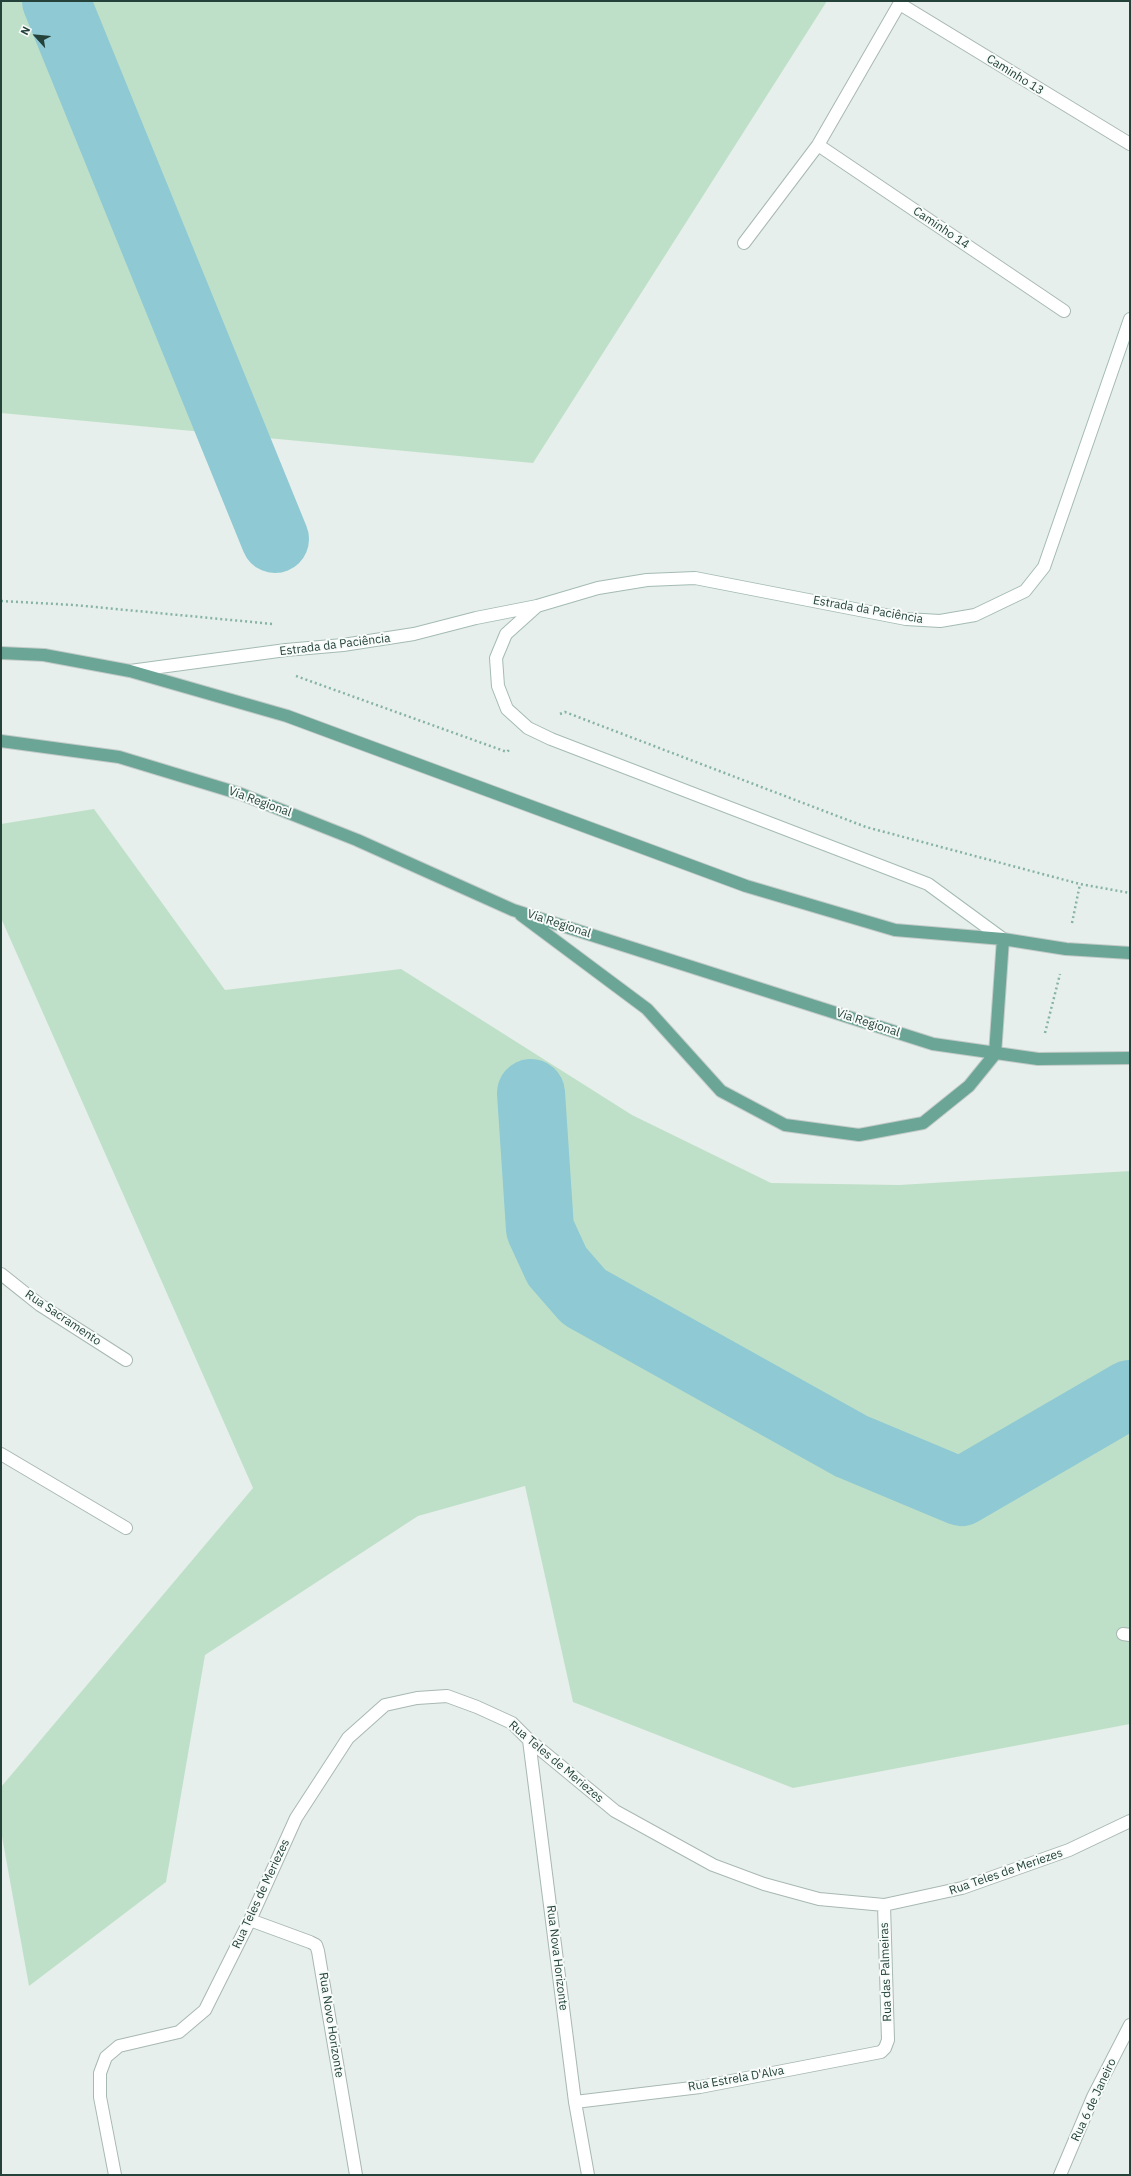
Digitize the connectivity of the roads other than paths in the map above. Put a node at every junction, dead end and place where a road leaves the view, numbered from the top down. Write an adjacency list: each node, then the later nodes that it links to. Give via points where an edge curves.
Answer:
1 (901, 2): 2 (street, Caminho 13); 3 (street)
2 (1130, 144)
3 (818, 145): 4 (street); 5 (street, Caminho 14)
4 (744, 243)
5 (1064, 311)
6 (1130, 320): 7 (street, Estrada da Paciência, via 1044,567 1025,591 1004,602 975,615 940,621 906,619 695,578 647,580 598,588)
7 (537, 606): 9 (street, Estrada da Paciência, via 414,634 343,646 286,650); 12 (street, Estrada da Paciência, via 506,634 496,658 498,686 507,709 528,728 928,884)
8 (1, 653): 9 (main road, via 44,656)
9 (130, 671): 12 (main road, via 287,716 746,886 894,930)
10 (1, 741): 11 (main road, Via Regional, via 119,757 242,794 358,840)
11 (513, 910): 14 (main road, Via Regional, via 933,1044); 14 (main road, via 647,1009 721,1091 785,1125 860,1135 923,1123 969,1086)
12 (1003, 939): 13 (main road, via 1066,949); 14 (main road)
13 (1130, 953)
14 (995, 1054): 15 (main road, Via Regional, via 1038,1059)
15 (1130, 1058)
16 (1, 1274): 17 (street, Rua Sacramento, via 40,1305)
17 (126, 1360)
18 (1, 1454): 19 (street)
19 (126, 1528)
20 (529, 1740): 22 (street, Rua Teles de Meriezes, via 615,1811 713,1864 764,1884 819,1899); 23 (street, Rua Teles de Meriezes, via 512,1723 447,1696 417,1698 385,1705 348,1738 296,1818); 26 (street, Rua Nova Horizonte)
21 (1130, 1821): 22 (street, Rua Teles de Meriezes, via 1069,1850 962,1888)
22 (884, 1905): 25 (street, Rua das Palmeiras)
23 (250, 1920): 27 (street, Rua Teles de Meriezes, via 205,2010 179,2032 119,2046 106,2057 100,2073 100,2097); 28 (street, Rua Novo Horizonte, via 316,1945)
24 (1130, 2025): 30 (street, Rua 6 de Janeiro, via 1093,2097)
25 (888, 2040): 26 (street, Rua Estrela D'Alva, via 881,2052 866,2055 700,2087)
26 (575, 2102): 29 (street, Rua Nova Horizonte)
27 (115, 2175)
28 (356, 2175)
29 (588, 2175)
30 (1060, 2175)

